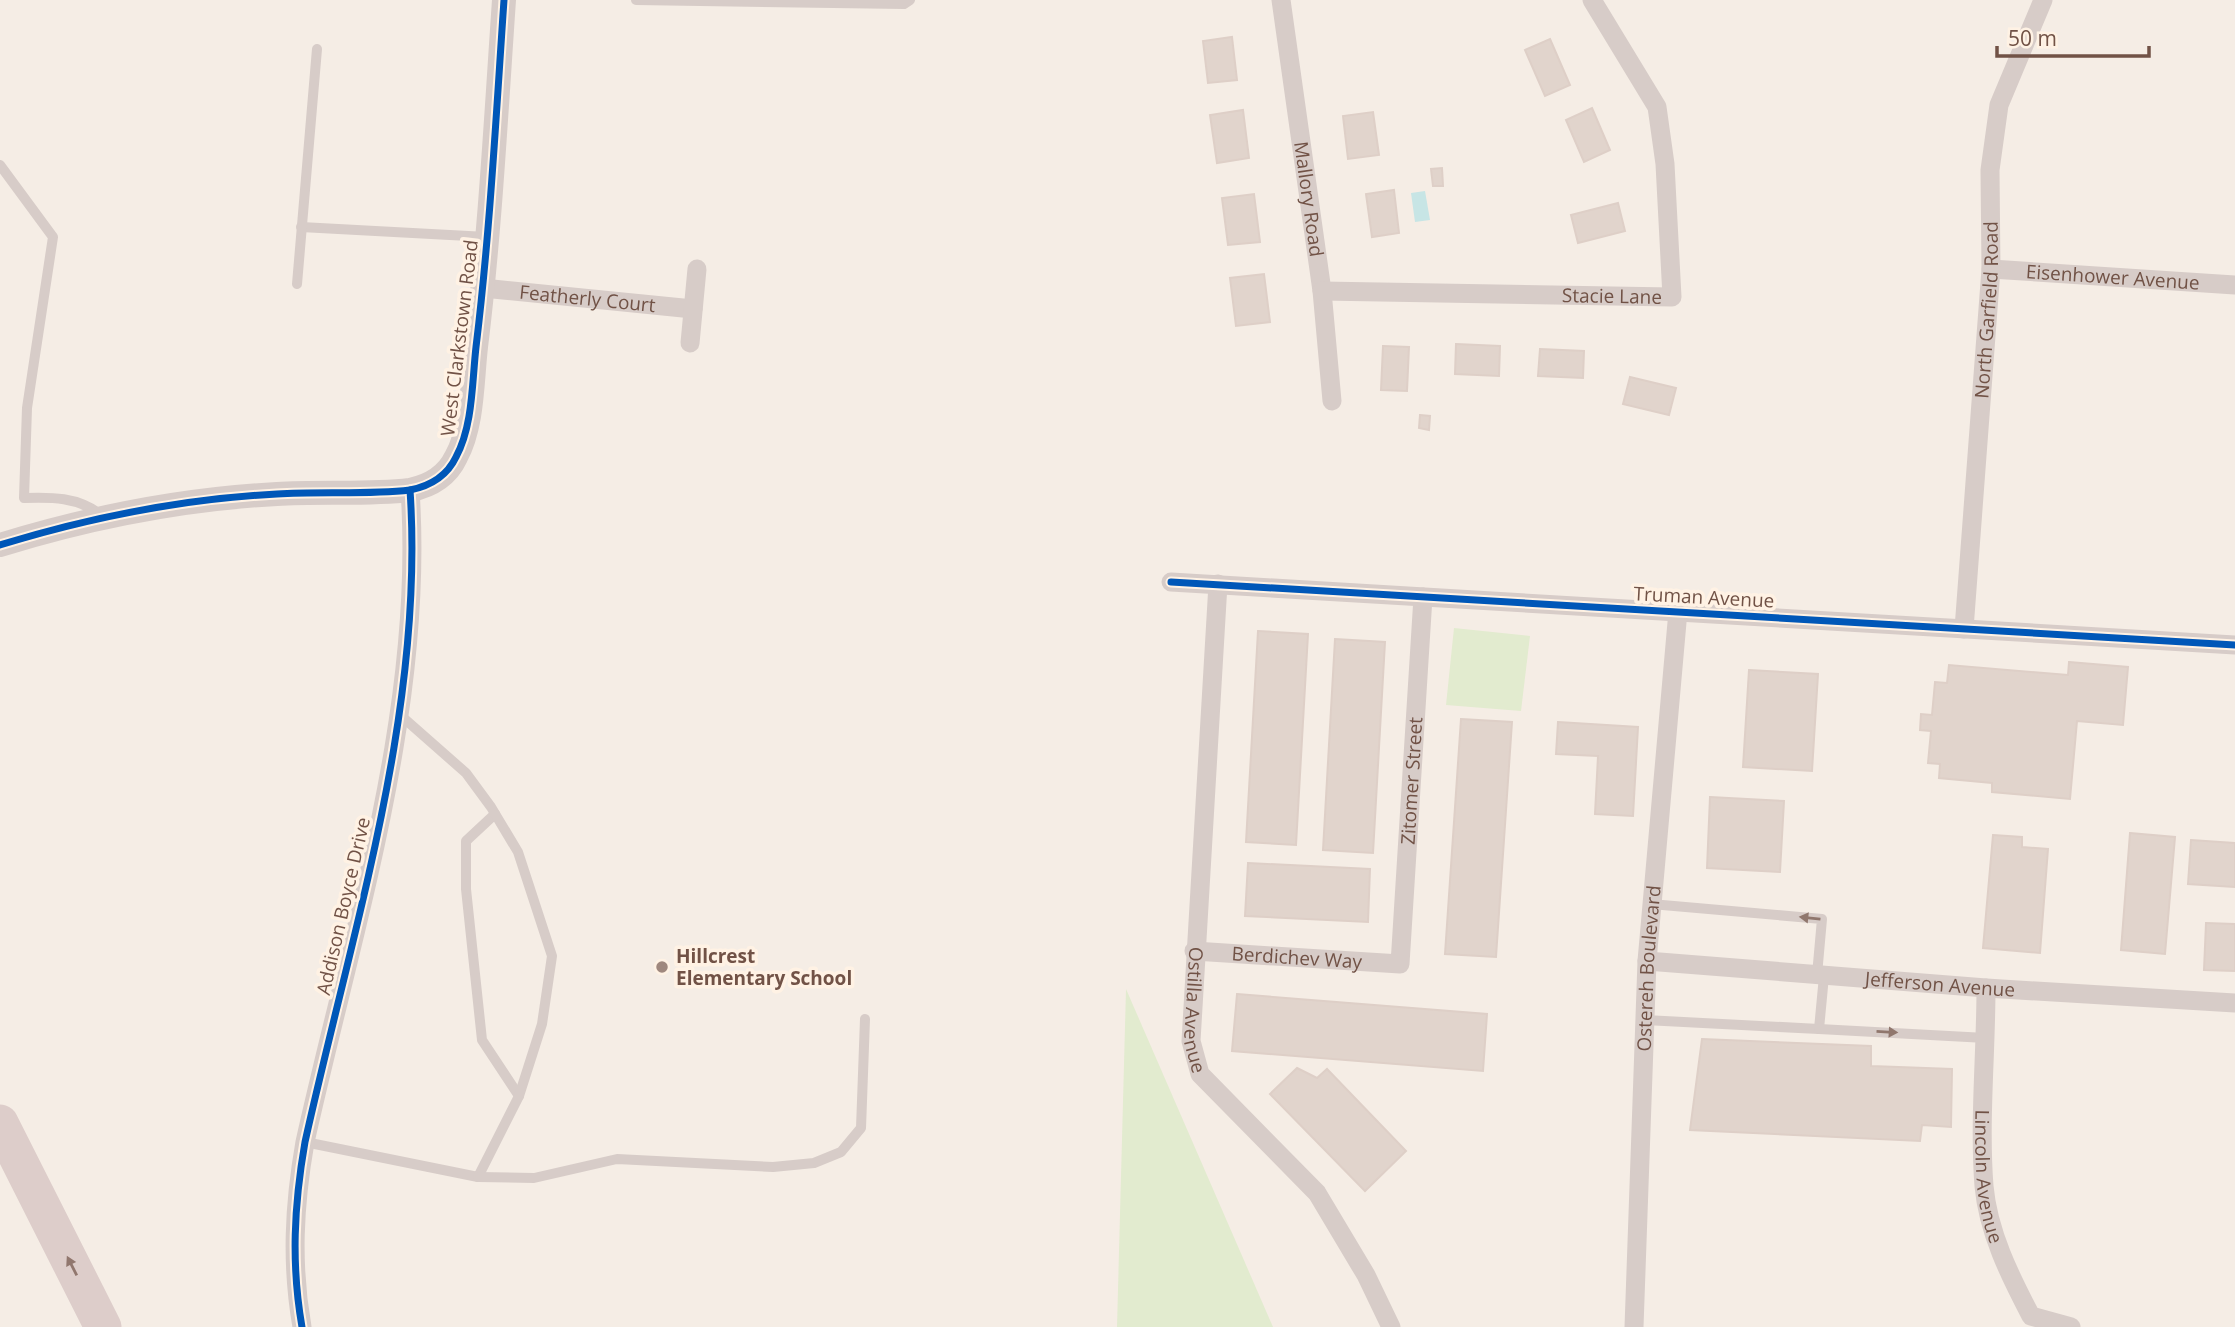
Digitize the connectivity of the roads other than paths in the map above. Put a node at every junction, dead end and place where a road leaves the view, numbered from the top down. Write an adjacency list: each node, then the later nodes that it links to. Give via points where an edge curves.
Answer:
1 (504, 0): 11 (street, West Clarkstown Road)
2 (636, 0): 7 (lane)
3 (910, 0): 7 (lane, via 904,4)
4 (1281, 0): 17 (street, Mallory Road)
5 (1592, 0): 17 (street, Stacie Lane, via 1657,107 1672,297)
6 (2043, 0): 13 (street, North Garfield Road, via 1999,105 1990,170)
7 (736, 1)
8 (317, 49): 10 (lane)
9 (0, 165): 22 (lane, via 53,237 27,408 24,498 65,499)
10 (301, 227): 11 (lane); 14 (lane)
11 (488, 237): 16 (street, West Clarkstown Road)
12 (697, 269): 18 (street)
13 (1991, 269): 15 (street, Eisenhower Avenue); 28 (street, North Garfield Road)
14 (298, 284)
15 (2235, 285)
16 (483, 288): 18 (street, Featherly Court); 21 (street, West Clarkstown Road, via 468,414 459,451 437,480)
17 (1322, 291): 20 (street, Mallory Road)
18 (693, 309): 19 (street)
19 (690, 344)
20 (1332, 401)
21 (410, 490): 22 (street, West Clarkstown Road, via 245,496); 30 (street, Addison Boyce Drive, via 414,590)
22 (103, 517): 23 (street, West Clarkstown Road)
23 (0, 545)
24 (1171, 582): 25 (street, Truman Avenue)
25 (1218, 584): 26 (street, Truman Avenue); 33 (street, Ostilla Avenue)
26 (1423, 597): 27 (street, Truman Avenue); 35 (street, Zitomer Street)
27 (1678, 611): 28 (street, Truman Avenue); 32 (street, Ostereh Boulevard)
28 (1964, 629): 29 (street, Truman Avenue)
29 (2235, 645)
30 (398, 714): 31 (lane, via 466,773); 45 (street, Addison Boyce Drive, via 367,874)
31 (495, 814): 43 (lane, via 518,852 552,956 542,1024); 43 (lane, via 466,841 466,889 482,1040)
32 (1651, 904): 34 (street, Ostereh Boulevard); 36 (lane, one-way to 32, via 1822,919)
33 (1194, 951): 35 (street, Berdichev Way); 50 (street, Ostilla Avenue, via 1191,1041 1200,1074 1317,1193)
34 (1647, 961): 36 (street, Jefferson Avenue); 40 (street, Ostereh Boulevard)
35 (1400, 964)
36 (1821, 975): 37 (street, Jefferson Avenue); 41 (lane)
37 (1986, 988): 38 (street, Jefferson Avenue); 42 (street, Lincoln Avenue)
38 (2235, 1003)
39 (865, 1018): 46 (lane, via 861,1128 841,1152 814,1163 773,1167 617,1159 534,1178)
40 (1645, 1020): 41 (lane); 51 (street, Ostereh Boulevard)
41 (1819, 1028): 42 (lane, one-way to 42)
42 (1986, 1038): 47 (street, Lincoln Avenue, via 1984,1188 2008,1272)
43 (519, 1096): 46 (lane)
44 (0, 1123): 48 (highway, one-way to 44)
45 (305, 1142): 46 (lane); 49 (street, Addison Boyce Drive, via 293,1246)
46 (478, 1177)
47 (2029, 1322): 52 (street, Lincoln Avenue)
48 (103, 1327)
49 (302, 1327)
50 (1391, 1327)
51 (1634, 1327)
52 (2071, 1327)

